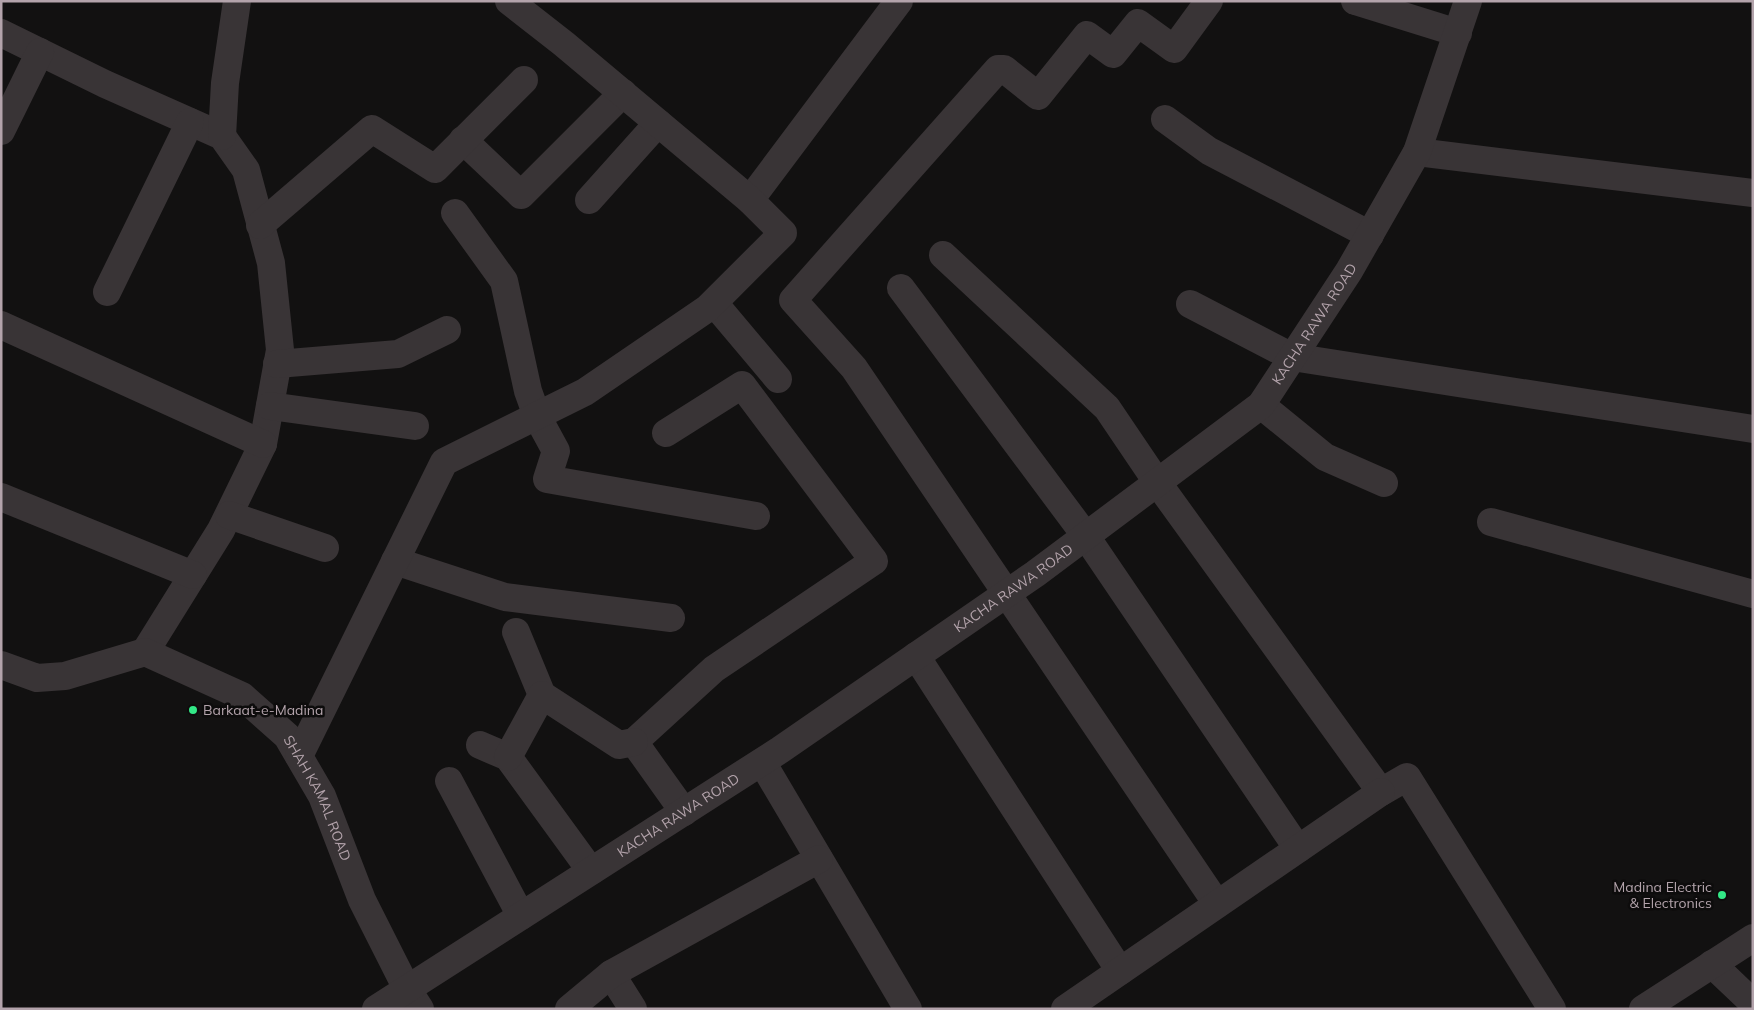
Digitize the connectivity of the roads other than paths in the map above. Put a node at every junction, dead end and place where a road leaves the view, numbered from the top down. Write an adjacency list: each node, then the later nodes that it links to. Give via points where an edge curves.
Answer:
1 (237, 1): 17 (street, via 225,84)
2 (510, 1): 12 (street)
3 (900, 1): 22 (street)
4 (1209, 1): 53 (street, via 1174,49 1138,23 1113,54 1087,35 1038,96 1004,69 998,69 793,299 854,368)
5 (1355, 1): 7 (street)
6 (1468, 1): 9 (street, KACHA RAWA ROAD)
7 (1390, 7): 9 (street)
8 (1, 33): 10 (street)
9 (1458, 33): 19 (street, KACHA RAWA ROAD)
10 (40, 52): 14 (street); 16 (street)
11 (524, 80): 18 (street)
12 (622, 93): 15 (street); 18 (street, via 521,195)
13 (1165, 120): 25 (street, via 1209,152)
14 (190, 122): 17 (street); 28 (street)
15 (658, 123): 21 (street); 22 (street)
16 (1, 131)
17 (222, 136): 24 (street, via 246,170)
18 (463, 140): 24 (street, via 435,168 372,129)
19 (1417, 152): 20 (street); 25 (street, KACHA RAWA ROAD)
20 (1753, 193)
21 (589, 200)
22 (750, 200): 29 (street, via 782,235)
23 (455, 213): 38 (street, via 504,281 528,392)
24 (260, 225): 34 (street, via 271,263 280,350)
25 (1370, 235): 33 (street, KACHA RAWA ROAD)
26 (943, 255): 43 (street, via 1107,408)
27 (901, 288): 49 (street)
28 (107, 292)
29 (714, 303): 35 (street); 38 (street, via 585,392)
30 (1190, 304): 33 (street)
31 (1, 325): 42 (street)
32 (447, 330): 34 (street, via 398,354)
33 (1292, 357): 36 (street, KACHA RAWA ROAD); 40 (street)
34 (277, 364): 37 (street)
35 (778, 379)
36 (1261, 405): 43 (street, KACHA RAWA ROAD); 44 (street, via 1324,457)
37 (270, 406): 39 (street); 42 (street)
38 (537, 416): 47 (street, via 556,451 547,479); 51 (street, via 444,462)
39 (415, 426)
40 (1753, 429)
41 (666, 433): 61 (street, via 742,385 874,561 714,669)
42 (263, 444): 46 (street)
43 (1157, 482): 49 (street, KACHA RAWA ROAD); 67 (street)
44 (1384, 483)
45 (1, 497): 52 (street)
46 (229, 515): 50 (street); 52 (street)
47 (756, 516)
48 (1491, 522): 54 (street)
49 (1085, 535): 53 (street, KACHA RAWA ROAD); 69 (street)
50 (325, 548)
51 (395, 561): 55 (street, via 505,597); 63 (street)
52 (193, 575): 57 (street)
53 (1006, 594): 58 (street, KACHA RAWA ROAD); 72 (street)
54 (1753, 594)
55 (671, 618)
56 (516, 632): 60 (street)
57 (145, 652): 59 (street, via 66,676 37,678); 63 (street, SHAH KAMAL ROAD, via 242,696 287,736)
58 (916, 656): 65 (street, KACHA RAWA ROAD); 76 (street)
59 (1, 665)
60 (542, 696): 61 (street, via 619,744); 64 (street)
61 (634, 742): 68 (street)
62 (480, 745): 64 (street)
63 (299, 756): 78 (street, SHAH KAMAL ROAD, via 322,796 362,900)
64 (508, 757): 71 (street)
65 (762, 762): 68 (street, KACHA RAWA ROAD); 70 (street)
66 (449, 781): 73 (street)
67 (1381, 792): 69 (street); 85 (street, via 1407,777)
68 (684, 812): 71 (street, KACHA RAWA ROAD)
69 (1298, 849): 72 (street)
70 (819, 858): 77 (street); 83 (street)
71 (591, 871): 73 (street, KACHA RAWA ROAD)
72 (1217, 904): 76 (street)
73 (522, 916): 78 (street, KACHA RAWA ROAD)
74 (1753, 938): 75 (street)
75 (1712, 964): 79 (street); 86 (street)
76 (1120, 971): 84 (street)
77 (611, 974): 81 (street); 82 (street)
78 (414, 999): 80 (street, KACHA RAWA ROAD)
79 (1753, 1003)
80 (376, 1009)
81 (569, 1009)
82 (633, 1009)
83 (908, 1009)
84 (1065, 1009)
85 (1552, 1009)
86 (1643, 1009)

